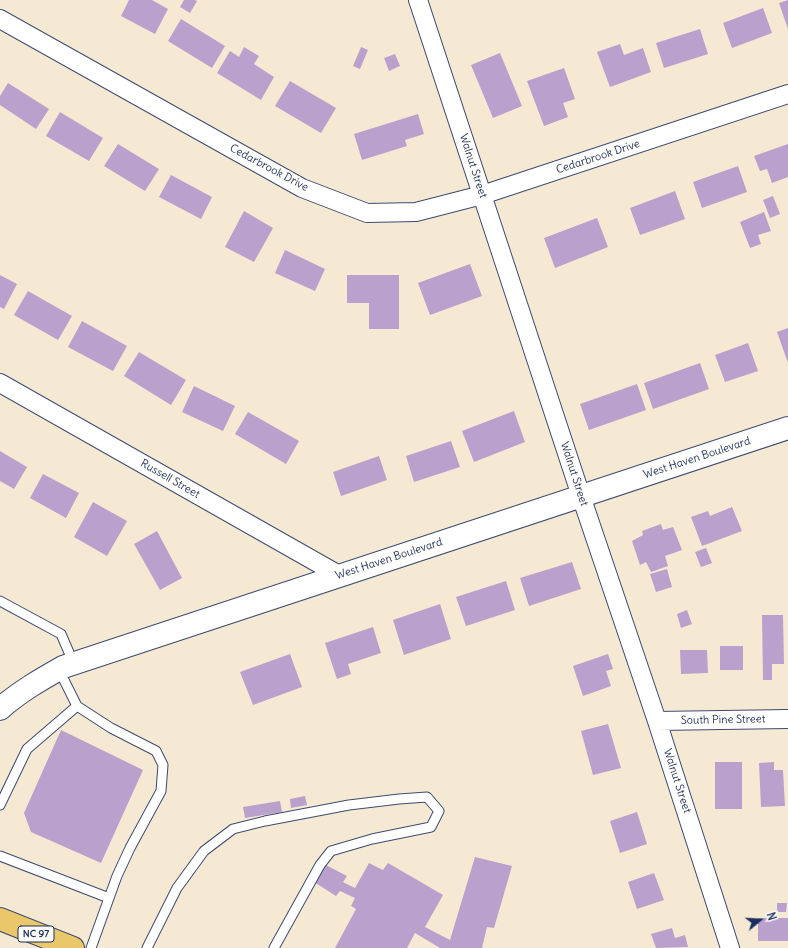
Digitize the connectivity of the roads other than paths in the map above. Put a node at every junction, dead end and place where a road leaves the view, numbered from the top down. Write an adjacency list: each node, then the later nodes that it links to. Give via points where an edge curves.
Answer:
1 (418, 0): 4 (street, Walnut Street)
2 (0, 19): 4 (street, Cedarbrook Drive, via 302,188 367,213 416,212)
3 (788, 94): 4 (street, Cedarbrook Drive)
4 (482, 195): 7 (street, Walnut Street)
5 (0, 383): 8 (street, Russell Street)
6 (788, 428): 7 (street, West Haven Boulevard)
7 (581, 496): 8 (street, West Haven Boulevard); 14 (street, Walnut Street)
8 (339, 575): 10 (street, West Haven Boulevard)
9 (0, 601): 10 (lane, via 61,634)
10 (66, 667): 11 (lane); 12 (street, West Haven Boulevard, via 37,681)
11 (77, 706): 15 (lane, via 27,749); 17 (lane, via 111,728 156,751 163,765 161,790 130,848)
12 (0, 709)
13 (788, 719): 14 (street, South Pine Street)
14 (657, 721): 23 (street, Walnut Street)
15 (0, 805)
16 (0, 856): 17 (lane)
17 (109, 898): 20 (lane)
18 (0, 919): 19 (main road, NC 97)
19 (73, 948)
20 (91, 948)
21 (147, 948): 22 (lane, via 177,888 204,851 233,829 349,805 427,797 439,811 431,827 331,850)
22 (274, 948)
23 (730, 948)

